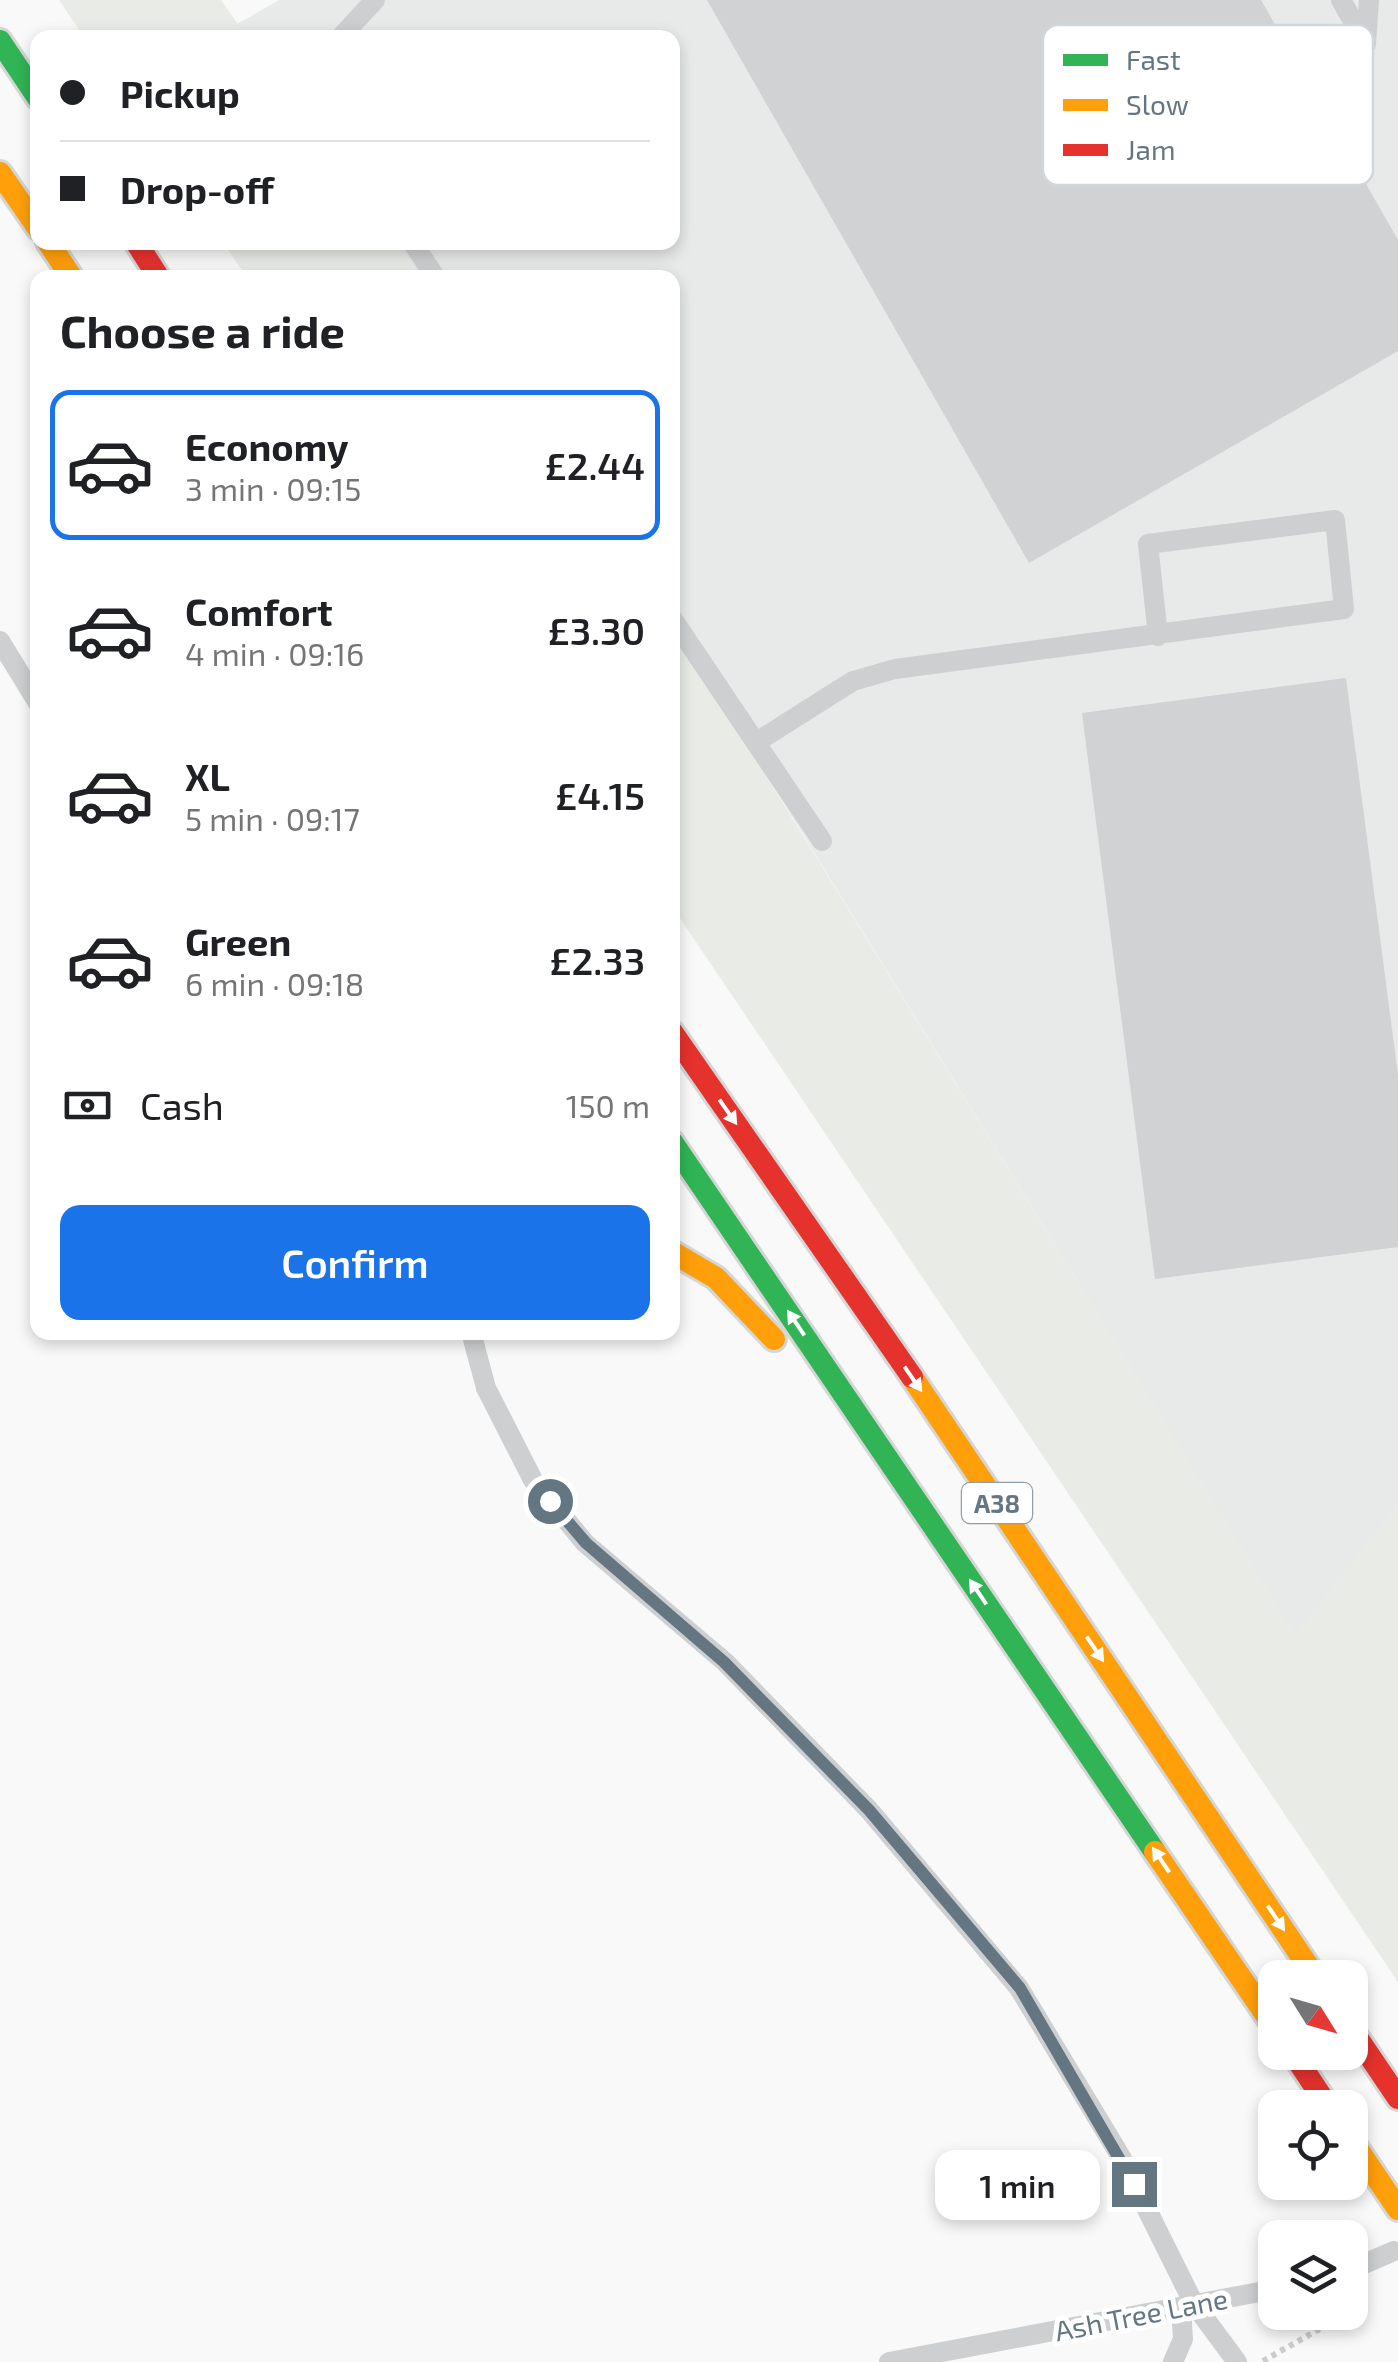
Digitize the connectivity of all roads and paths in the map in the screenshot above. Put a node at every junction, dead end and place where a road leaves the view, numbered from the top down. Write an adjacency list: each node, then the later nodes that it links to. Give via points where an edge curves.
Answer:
1 (375, 0): 6 (lane)
2 (1341, 0): 4 (lane)
3 (1369, 0): 5 (lane)
4 (1355, 25)
5 (1367, 25)
6 (347, 30)
7 (0, 41): 8 (highway)
8 (30, 86)
9 (0, 173): 10 (highway)
10 (30, 216)
11 (680, 629): 15 (lane)
12 (1158, 636): 12 (lane, via 1148,544 1335,520 1344,609); 15 (lane, via 853,681)
13 (0, 641): 14 (lane)
14 (30, 691)
15 (758, 741): 16 (lane)
16 (822, 841)
17 (680, 1044): 22 (highway, A38, one-way to 22)
18 (680, 1154): 21 (highway, A38, one-way to 18)
19 (680, 1255): 21 (highway, via 738,1297)
20 (473, 1340): 31 (lane, via 486,1388 533,1480 586,1543 724,1662 869,1810 1020,1988 1121,2157)
21 (940, 1536): 23 (highway, A38, one-way to 21)
22 (1304, 1960)
23 (1258, 2003)
24 (1368, 2054): 25 (highway)
25 (1398, 2098)
26 (1368, 2165): 27 (highway)
27 (1398, 2209)
28 (1394, 2251): 29 (lane)
29 (1368, 2262)
30 (1258, 2292): 31 (lane, Ash Tree Lane)
31 (1187, 2306): 33 (lane, Ash Tree Lane); 34 (lane); 35 (lane)
32 (1318, 2330): 36 (path)
33 (889, 2362)
34 (1173, 2362)
35 (1237, 2362)
36 (1262, 2362)

